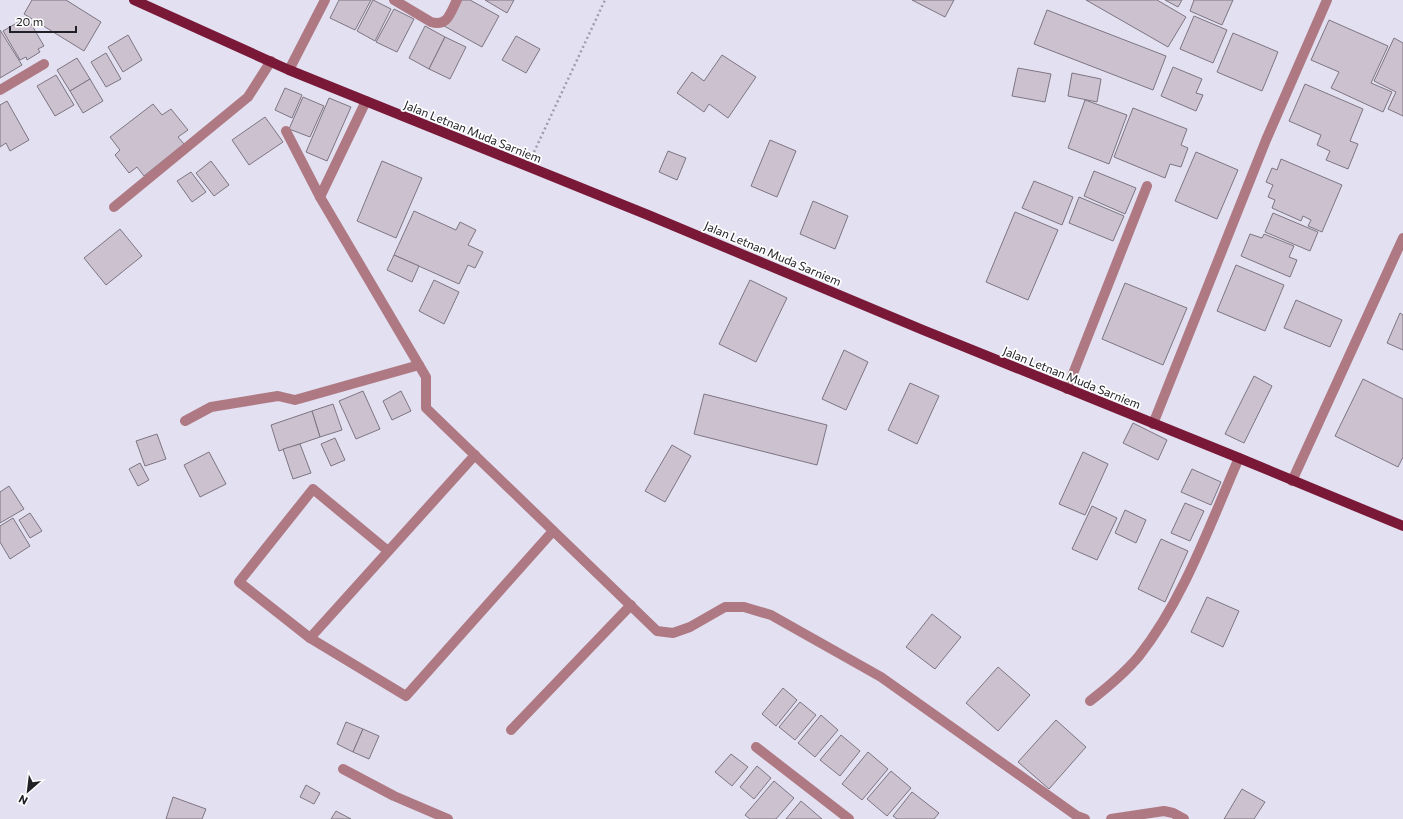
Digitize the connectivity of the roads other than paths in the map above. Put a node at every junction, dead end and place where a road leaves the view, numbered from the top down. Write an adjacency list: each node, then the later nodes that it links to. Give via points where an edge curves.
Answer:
1 (134, 0): 6 (main road, Jalan Letnan Muda Sarniem)
2 (325, 0): 8 (street)
3 (394, 0): 4 (street, via 438,24 446,20)
4 (457, 0)
5 (1327, 0): 19 (street, via 1266,140)
6 (270, 61): 8 (main road, Jalan Letnan Muda Sarniem); 14 (street, via 248,97)
7 (44, 64): 9 (street)
8 (289, 70): 10 (main road, Jalan Letnan Muda Sarniem)
9 (0, 90)
10 (366, 101): 13 (street); 17 (main road, Jalan Letnan Muda Sarniem)
11 (286, 130): 13 (street)
12 (1147, 186): 17 (street)
13 (320, 198): 16 (street)
14 (114, 207)
15 (1403, 238): 22 (street)
16 (419, 365): 18 (street, via 295,400 278,396 211,407); 20 (street, via 426,377 426,408)
17 (1067, 388): 19 (main road, Jalan Letnan Muda Sarniem)
18 (185, 421)
19 (1153, 424): 21 (main road, Jalan Letnan Muda Sarniem)
20 (475, 456): 24 (street); 25 (street)
21 (1239, 458): 22 (main road, Jalan Letnan Muda Sarniem); 28 (street, via 1187,578 1168,614 1156,633 1121,675)
22 (1292, 481): 23 (main road, Jalan Letnan Muda Sarniem)
23 (1403, 526)
24 (553, 531): 26 (street); 27 (street, via 406,696)
25 (388, 551): 27 (street); 27 (street, via 313,489 240,582)
26 (631, 605): 29 (street); 34 (street, via 657,631 673,633 690,627 725,607 744,607 771,615 881,677 1077,816)
27 (310, 638)
28 (1090, 701)
29 (511, 730)
30 (756, 748): 33 (street)
31 (343, 769): 32 (street, via 394,796)
32 (448, 819)
33 (849, 819)
34 (1085, 819)
35 (1111, 819): 36 (street, via 1164,811)
36 (1184, 819)

